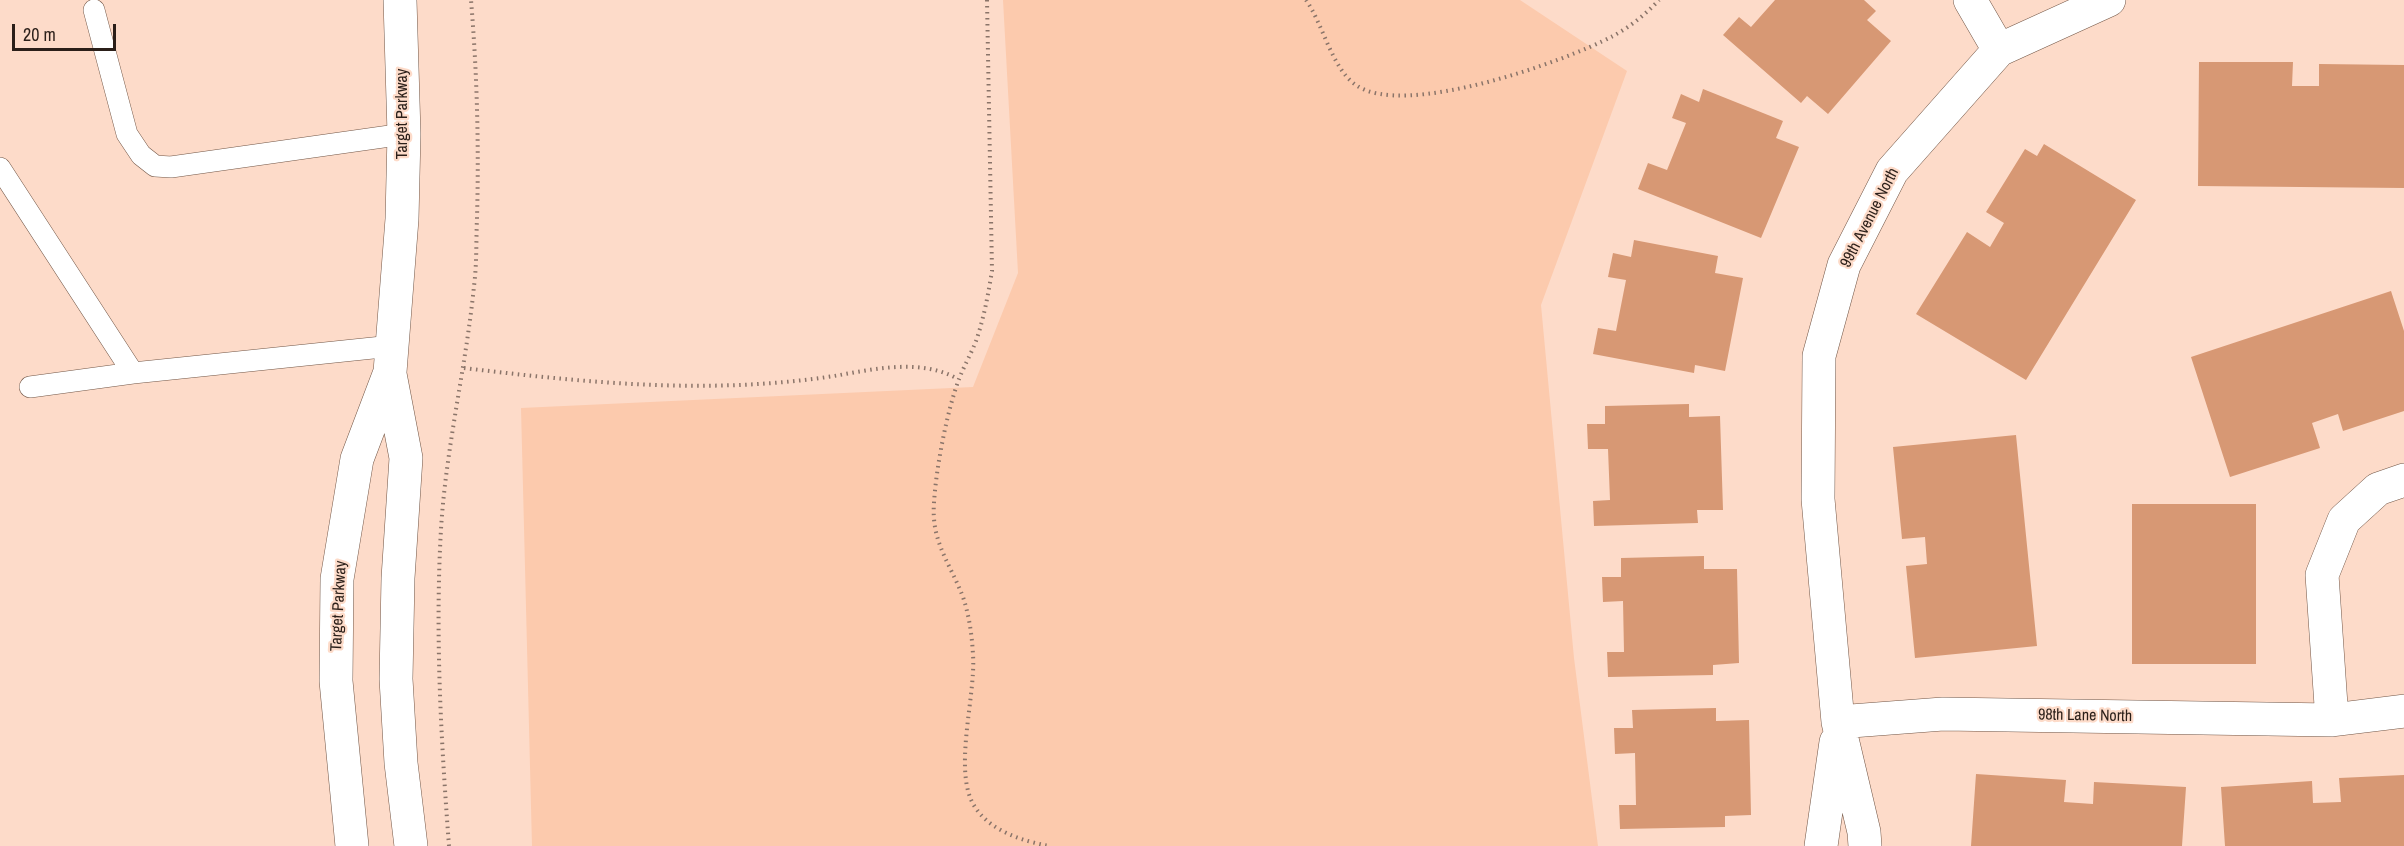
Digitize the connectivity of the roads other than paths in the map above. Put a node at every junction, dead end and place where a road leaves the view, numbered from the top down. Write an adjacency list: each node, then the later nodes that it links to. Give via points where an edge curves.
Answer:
1 (400, 0): 6 (street, Target Parkway)
2 (1970, 0): 5 (street)
3 (2109, 0): 5 (street, 99th Avenue North)
4 (94, 10): 6 (lane, via 127,134 141,155 155,166 171,167)
5 (1998, 50): 14 (street, 99th Avenue North, via 1892,171 1844,264 1818,356 1818,499)
6 (404, 134): 8 (street, Target Parkway)
7 (0, 168): 9 (lane)
8 (391, 359): 9 (lane); 15 (street, Target Parkway, via 357,459 337,579 336,681); 16 (street, Target Parkway, via 406,458 396,679)
9 (133, 373): 10 (lane)
10 (30, 387)
11 (2404, 480): 13 (street, via 2378,489 2344,520 2322,575)
12 (2404, 711): 13 (street, 98th Lane North)
13 (2332, 720): 14 (street, 98th Lane North, via 1943,714)
14 (1838, 722): 17 (street, 99th Avenue North); 18 (street, 99th Avenue North)
15 (352, 846)
16 (411, 846)
17 (1821, 846)
18 (1865, 846)

